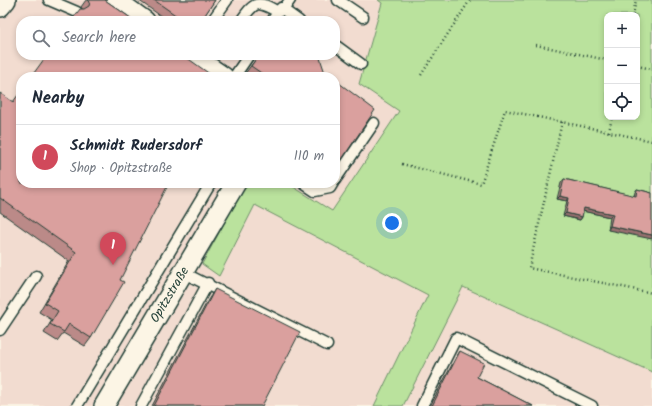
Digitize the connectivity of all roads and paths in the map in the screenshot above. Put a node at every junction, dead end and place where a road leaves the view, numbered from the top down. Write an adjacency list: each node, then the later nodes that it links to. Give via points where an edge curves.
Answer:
1 (6, 0): 9 (street)
2 (49, 0): 11 (lane)
3 (116, 0): 13 (street)
4 (227, 0): 14 (lane)
5 (290, 0): 10 (lane)
6 (338, 0): 18 (lane)
7 (470, 0): 29 (path)
8 (636, 0): 12 (path)
9 (0, 8)
10 (281, 11): 15 (lane, via 264,3 257,3); 16 (lane); 17 (lane)
11 (77, 12)
12 (634, 12)
13 (138, 16)
14 (216, 16)
15 (245, 16)
16 (276, 16)
17 (290, 16)
18 (363, 17)
19 (536, 45): 21 (path)
20 (340, 49): 24 (lane)
21 (604, 59)
22 (199, 60): 27 (street)
23 (246, 60): 28 (lane)
24 (361, 64)
25 (640, 67): 26 (path)
26 (652, 69)
27 (217, 72)
28 (237, 72)
29 (421, 75)
30 (611, 120): 33 (path)
31 (562, 122): 33 (path); 35 (path, via 505,110 481,184); 44 (path, via 529,268)
32 (374, 123): 36 (lane)
33 (609, 132): 34 (path)
34 (652, 141)
35 (402, 164)
36 (340, 173)
37 (208, 188): 47 (lane)
38 (233, 188): 41 (street, Opitzstraße)
39 (310, 188): 40 (lane, via 315,191)
40 (330, 188)
41 (184, 273): 43 (lane); 48 (street, Opitzstraße)
42 (36, 276): 45 (lane)
43 (208, 283): 46 (lane); 49 (lane)
44 (652, 293)
45 (0, 330)
46 (326, 345)
47 (77, 406)
48 (104, 406)
49 (141, 406)
50 (422, 406): 51 (lane, via 456,338)
51 (592, 406)

